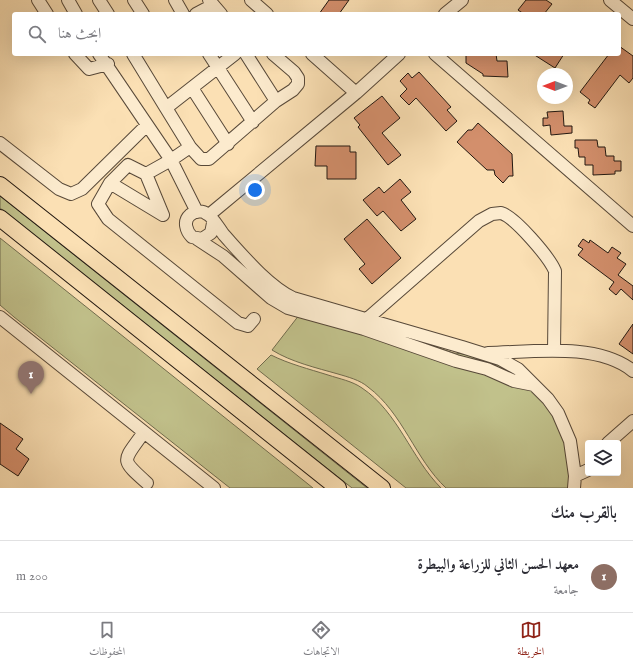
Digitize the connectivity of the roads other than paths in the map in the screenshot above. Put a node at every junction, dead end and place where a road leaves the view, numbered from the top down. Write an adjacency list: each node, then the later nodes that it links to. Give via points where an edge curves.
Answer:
1 (38, 0): 10 (street)
2 (68, 0): 11 (street)
3 (99, 0): 12 (street)
4 (134, 0): 13 (street)
5 (175, 0): 14 (street)
6 (251, 0): 16 (street)
7 (462, 0): 17 (street)
8 (610, 0): 18 (street)
9 (215, 6): 15 (street)
10 (46, 12)
11 (75, 12)
12 (107, 12)
13 (142, 12)
14 (183, 12)
15 (201, 12)
16 (265, 12)
17 (447, 12)
18 (633, 19)
19 (77, 56): 29 (street, via 89,69)
20 (101, 56): 29 (street)
21 (135, 56): 34 (street)
22 (210, 56): 30 (street)
23 (233, 56): 30 (street)
24 (247, 56): 33 (street)
25 (275, 56): 33 (street, via 298,78 294,90)
26 (314, 56): 32 (street)
27 (397, 56): 32 (street)
28 (437, 56): 46 (street)
29 (108, 64): 36 (street)
30 (218, 68): 31 (street); 35 (street)
31 (192, 88): 34 (street); 38 (street)
32 (356, 93): 44 (street)
33 (276, 101): 35 (street)
34 (166, 108): 39 (street)
35 (253, 122): 38 (street)
36 (146, 126): 37 (street, via 82,188 71,194 59,190); 40 (street)
37 (0, 143)
38 (228, 144): 39 (street, via 205,160)
39 (190, 147): 40 (street)
40 (171, 160): 41 (street); 44 (street)
41 (146, 174): 42 (street, via 128,166); 42 (street, via 163,215)
42 (110, 183): 49 (street, via 98,204 108,219 238,323 248,326)
43 (0, 185): 63 (main road)
44 (207, 216): 47 (street, via 212,231 202,239); 47 (street, via 190,215 186,225 188,233); 50 (street, via 270,282 286,294)
45 (0, 218): 62 (main road)
46 (633, 226)
47 (197, 239): 54 (street, via 223,256 271,298 288,308 364,329 487,369 514,381)
48 (0, 317): 56 (street)
49 (254, 319)
50 (367, 319): 51 (street, via 479,221 492,214 501,213 537,245 555,271); 52 (street)
51 (554, 351): 52 (street); 53 (street, via 605,356)
52 (481, 353): 54 (street, via 518,369)
53 (633, 371)
54 (534, 385): 59 (street, via 551,404 564,426 571,446)
55 (633, 421): 57 (street)
56 (144, 432): 60 (street, via 128,454 126,463); 61 (street)
57 (611, 440)
58 (585, 471): 59 (street)
59 (575, 476): 64 (street)
60 (147, 483)
61 (214, 488)
62 (338, 488)
63 (382, 488)
64 (574, 488)

